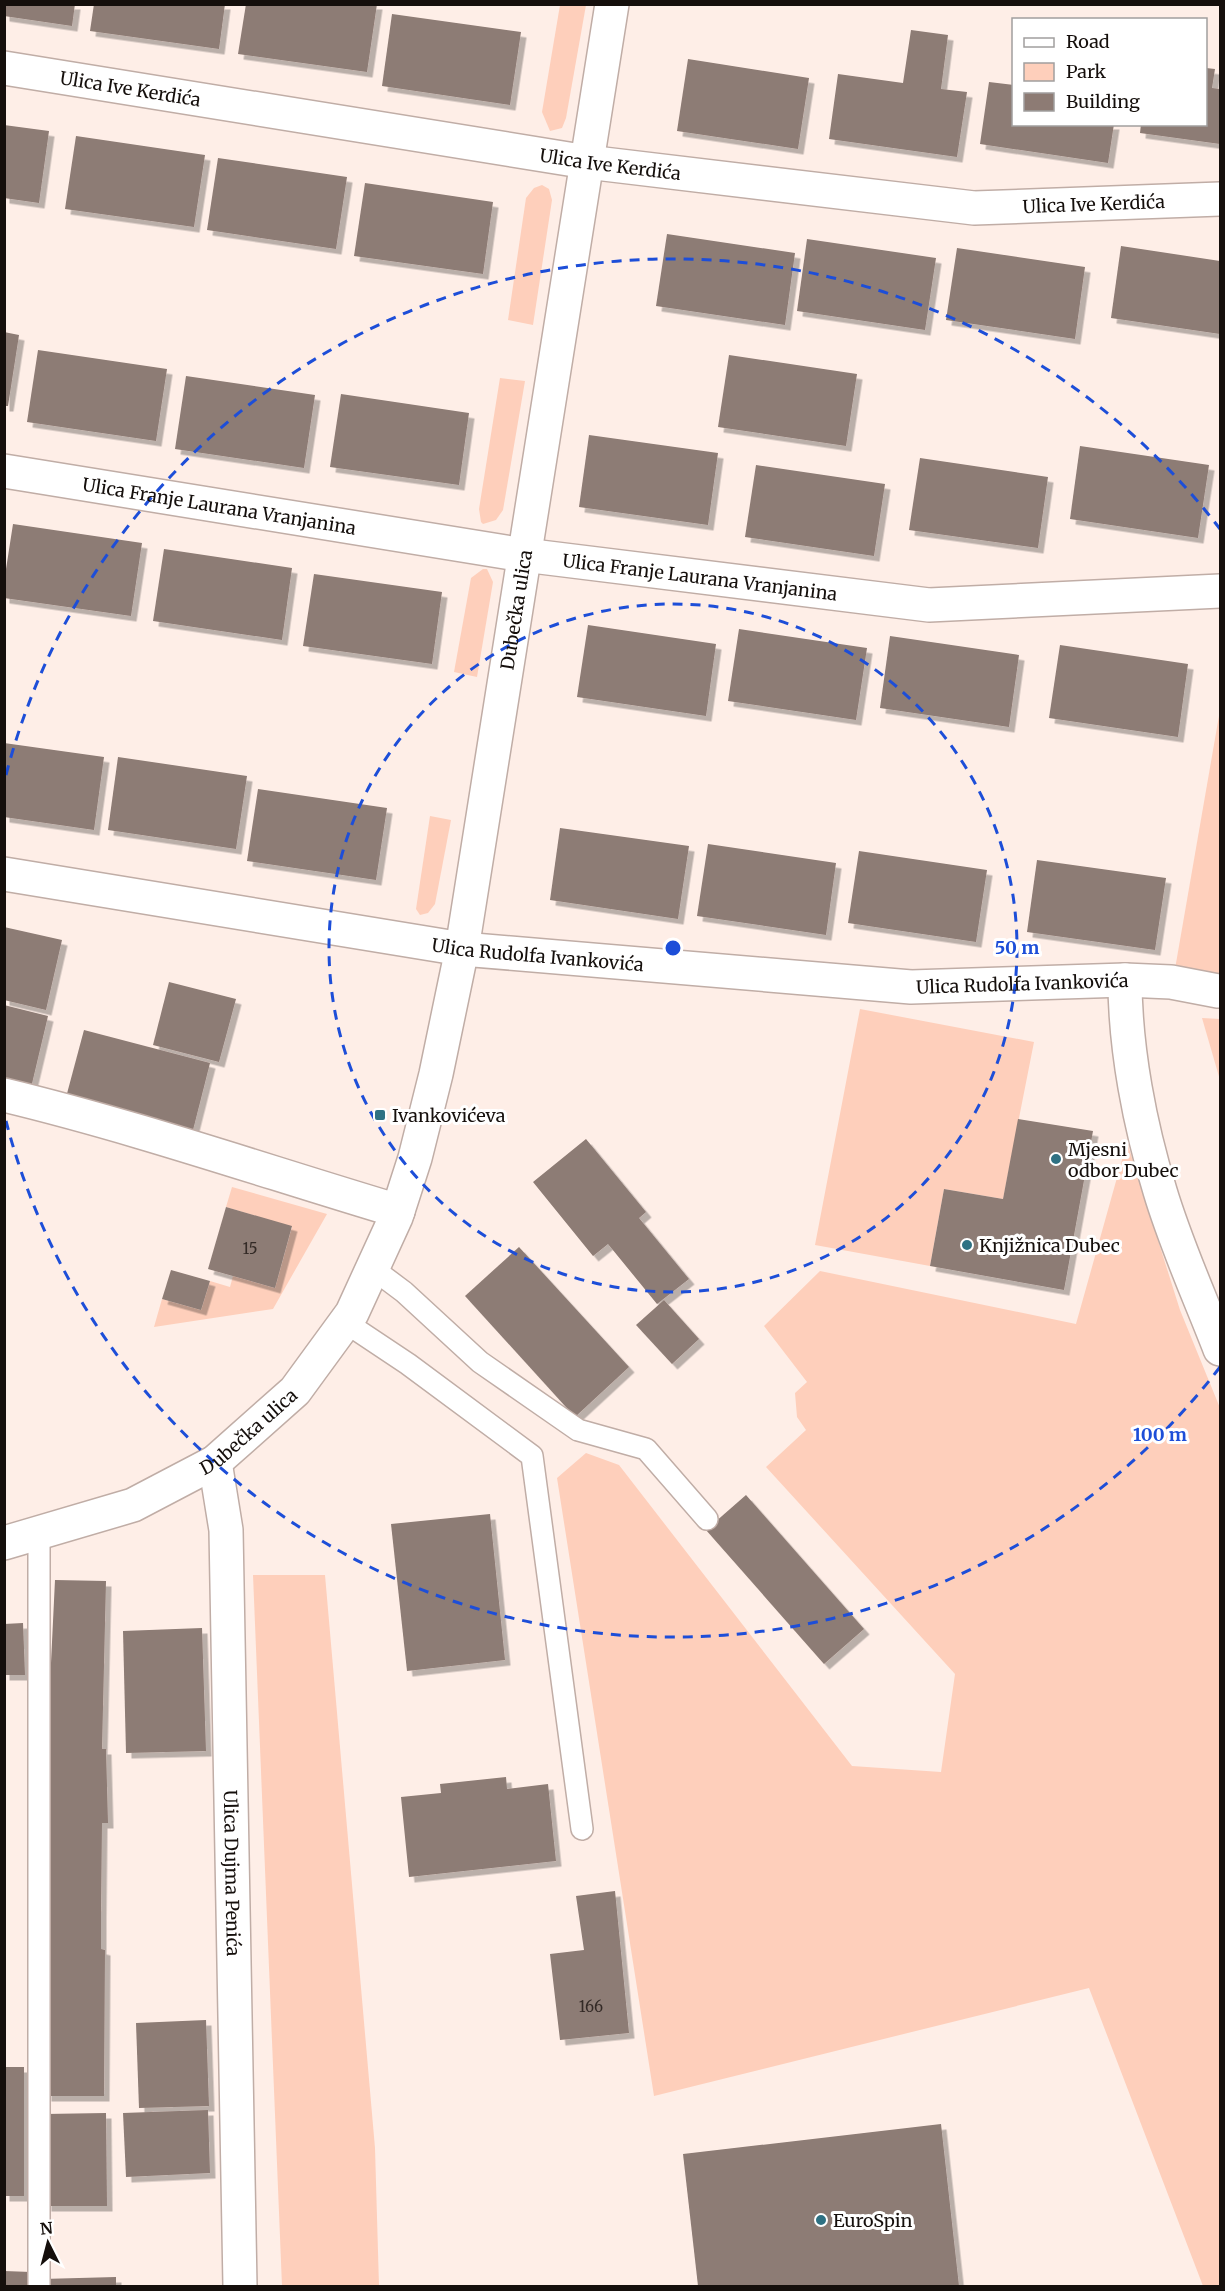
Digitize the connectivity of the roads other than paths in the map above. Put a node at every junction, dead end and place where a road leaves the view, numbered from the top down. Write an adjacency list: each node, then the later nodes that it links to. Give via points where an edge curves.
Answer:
1 (612, 4): 3 (street, Dubečka ulica)
2 (4, 68): 3 (street, Ulica Ive Kerdića)
3 (587, 162): 4 (street, Ulica Ive Kerdića, via 974,208); 6 (street, Dubečka ulica)
4 (1221, 199)
5 (4, 471): 6 (street, Ulica Franje Laurana Vranjanina)
6 (524, 555): 7 (street, Ulica Franje Laurana Vranjanina, via 929,604); 9 (street, Dubečka ulica)
7 (1221, 591)
8 (4, 873): 9 (street, Ulica Rudolfa Ivankovića)
9 (462, 949): 10 (street, Ulica Rudolfa Ivankovića, via 911,987); 13 (street, Dubečka ulica, via 436,1074)
10 (1125, 980): 11 (street, Ulica Rudolfa Ivankovića, via 1171,982); 16 (street, via 1130,1051 1158,1182)
11 (1218, 991)
12 (4, 1095): 13 (street)
13 (398, 1211): 14 (street, Dubečka ulica)
14 (372, 1268): 15 (street, Dubečka ulica); 18 (lane, via 480,1362 578,1430 646,1449)
15 (345, 1323): 17 (street, Dubečka ulica, via 295,1391); 21 (lane, via 408,1364 532,1456)
16 (1221, 1349)
17 (215, 1462): 19 (street, Dubečka ulica, via 133,1505); 23 (street, Ulica Dujma Penića, via 226,1530)
18 (707, 1519)
19 (39, 1534): 20 (street, Dubečka ulica); 22 (lane)
20 (4, 1542)
21 (582, 1830)
22 (39, 2286)
23 (240, 2286)

